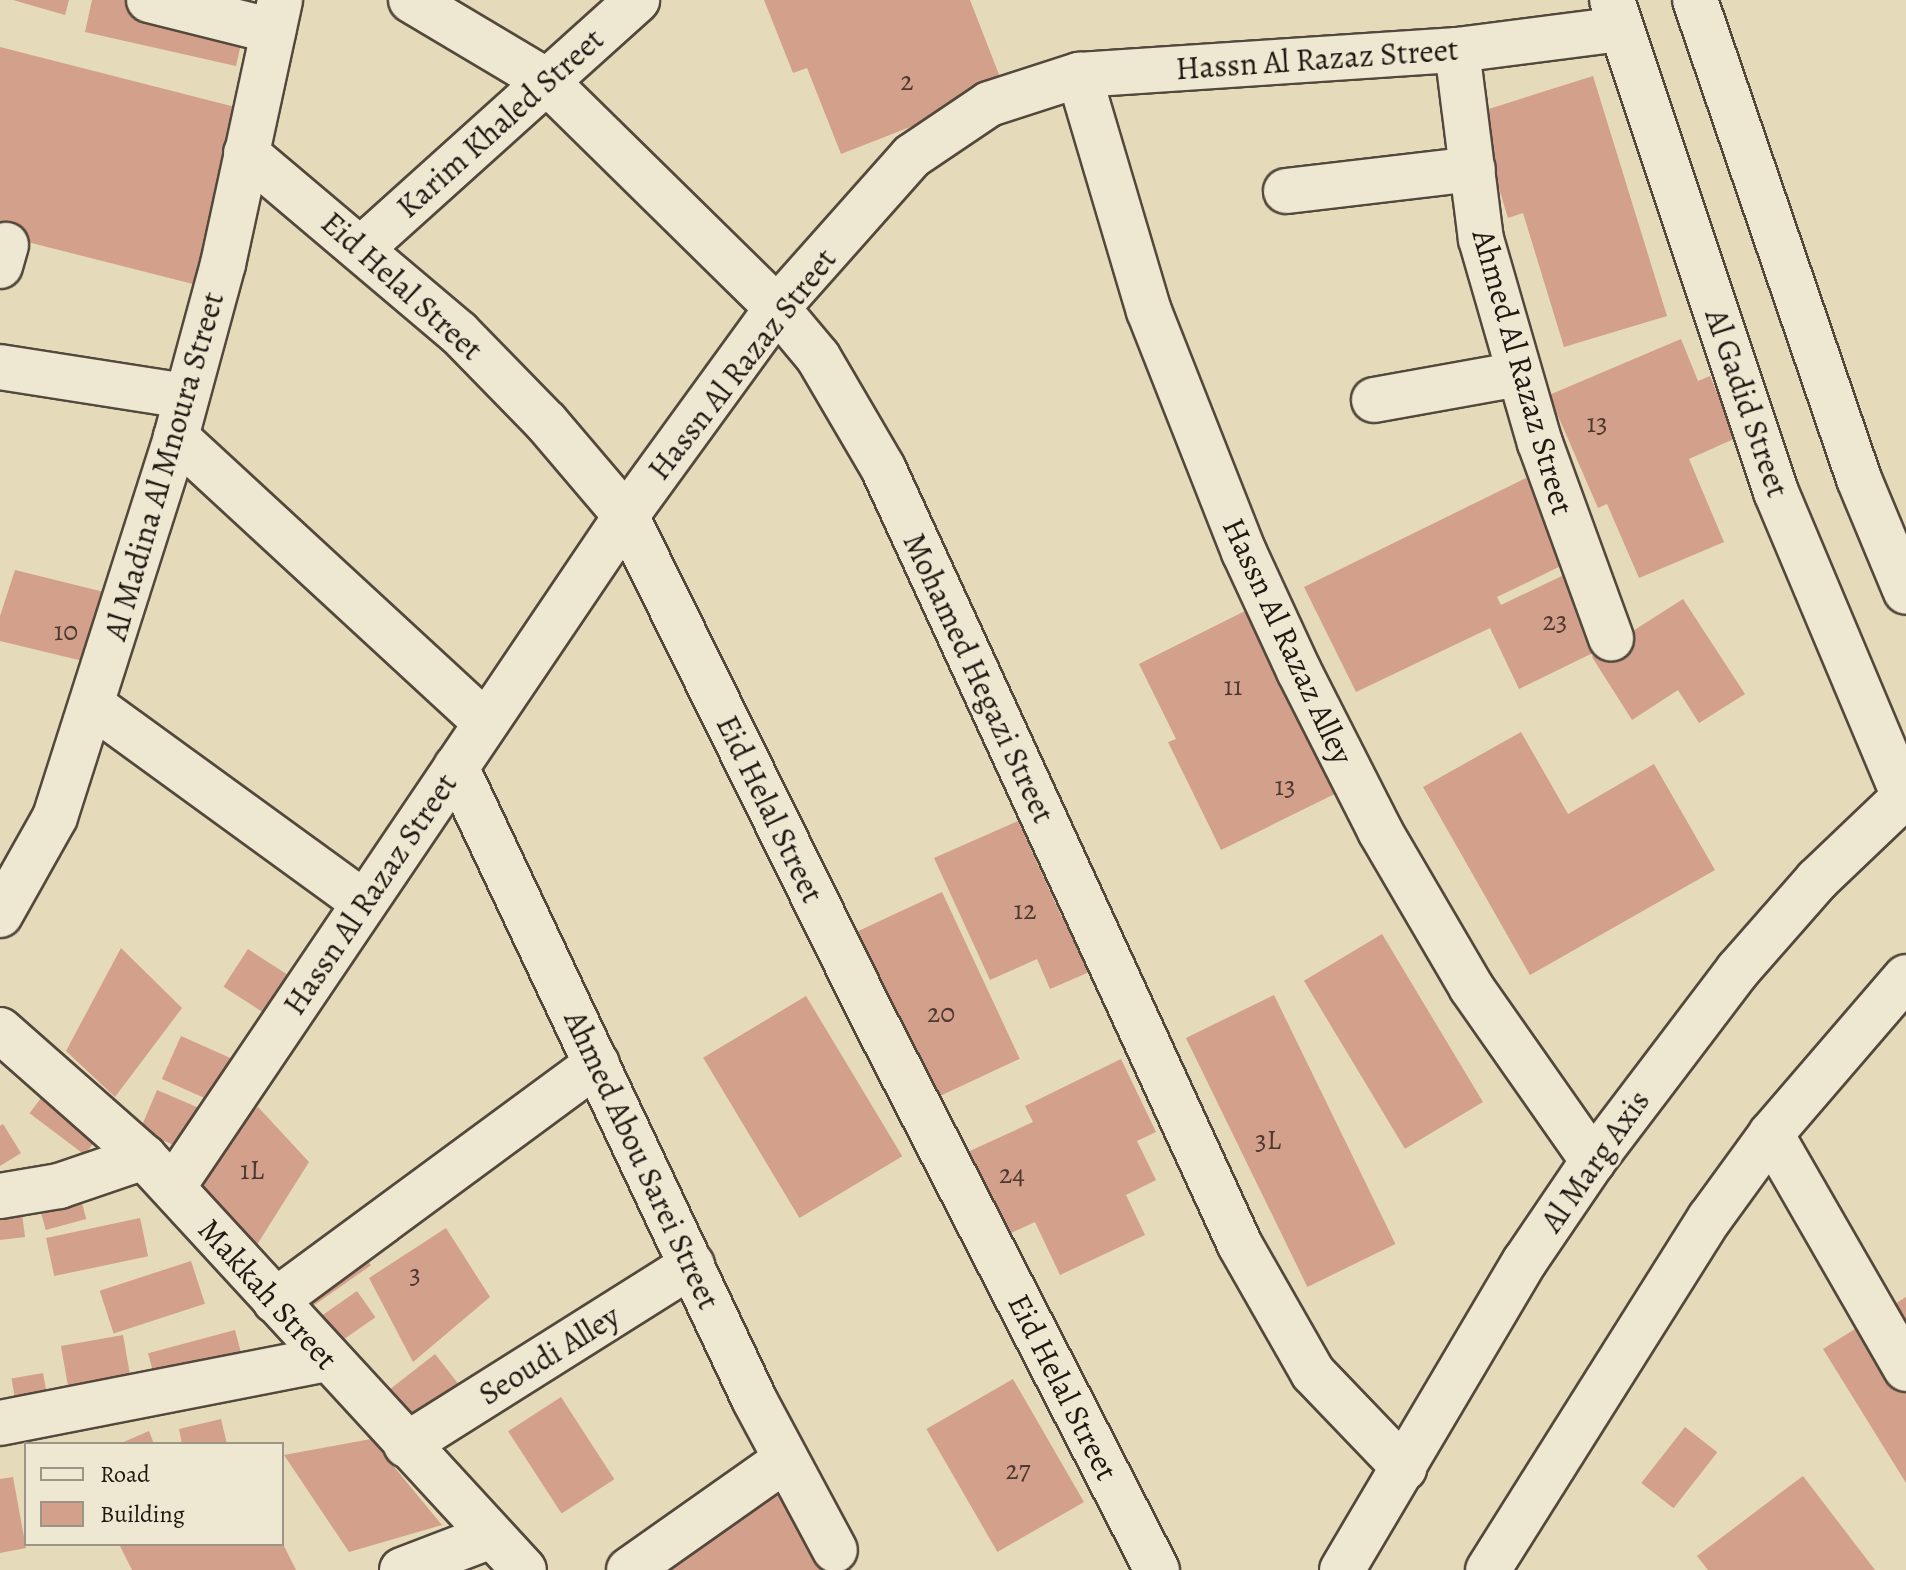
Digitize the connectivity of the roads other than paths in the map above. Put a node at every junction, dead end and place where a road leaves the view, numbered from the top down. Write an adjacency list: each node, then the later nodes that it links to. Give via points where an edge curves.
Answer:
1 (149, 0): 6 (street)
2 (411, 0): 9 (street, Mohamed Hegazi Street)
3 (637, 0): 9 (street, Karim Khaled Street)
4 (1695, 0): 20 (street, via 1859,479)
5 (1617, 14): 7 (street, Hassn Al Razaz Street); 25 (street, Al Gadid Street, via 1776,492)
6 (277, 16): 10 (street, Al Madina Al Mnoura Street)
7 (1457, 50): 8 (street, Hassn Al Razaz Street); 11 (street, Ahmed Al Razaz Street)
8 (1079, 75): 14 (street, Hassn Al Razaz Street, via 989,104 912,156); 32 (street, Hassn Al Razaz Alley, via 1149,311 1227,512 1299,671 1380,831 1471,987)
9 (545, 80): 13 (street, Karim Khaled Street); 14 (street, Mohamed Hegazi Street)
10 (246, 153): 13 (street, Eid Helal Street); 18 (street, Al Madina Al Mnoura Street, via 223,264)
11 (1473, 169): 12 (street); 16 (street, Ahmed Al Razaz Street, via 1481,239)
12 (1286, 191)
13 (363, 247): 19 (street, Eid Helal Street, via 546,422)
14 (777, 308): 19 (street, Hassn Al Razaz Street); 42 (street, Mohamed Hegazi Street, via 853,411 883,468 1240,1245 1313,1373)
15 (0, 367): 18 (street)
16 (1519, 374): 17 (street); 21 (street, Ahmed Al Razaz Street, via 1572,542)
17 (1374, 400)
18 (181, 416): 22 (street, Al Madina Al Mnoura Street); 23 (street)
19 (626, 516): 23 (street, Hassn Al Razaz Street); 48 (street, Eid Helal Street, via 872,1015)
20 (1906, 592)
21 (1611, 638)
22 (92, 705): 26 (street); 27 (street, Al Madina Al Mnoura Street, via 55,817)
23 (484, 721): 24 (street, Hassn Al Razaz Street)
24 (456, 767): 26 (street, Hassn Al Razaz Street); 30 (street, Ahmed Abou Sarei Street)
25 (1905, 796): 32 (street, Al Marg Axis, via 1817,880 1738,970)
26 (363, 902): 33 (street, Hassn Al Razaz Street)
27 (0, 915)
28 (1906, 977): 31 (street)
29 (0, 1030): 33 (street, Makkah Street)
30 (597, 1064): 35 (street, Ahmed Abou Sarei Street); 36 (street)
31 (1771, 1134): 38 (street); 50 (street, via 1652,1304)
32 (1593, 1161): 42 (street, Al Marg Axis, via 1525,1261)
33 (159, 1172): 34 (street); 36 (street, Makkah Street)
34 (0, 1196)
35 (692, 1265): 40 (street, Seoudi Alley); 41 (street, Ahmed Abou Sarei Street)
36 (275, 1301): 37 (street, Makkah Street)
37 (325, 1359): 39 (street); 40 (street, Makkah Street)
38 (1906, 1369)
39 (0, 1423)
40 (406, 1445): 43 (street, Makkah Street)
41 (785, 1460): 44 (street, Ahmed Abou Sarei Street); 47 (street)
42 (1404, 1468): 49 (street, Al Marg Axis)
43 (491, 1536): 45 (street); 46 (street, Makkah Street)
44 (835, 1550)
45 (402, 1570)
46 (524, 1570)
47 (629, 1570)
48 (1157, 1570)
49 (1342, 1570)
50 (1488, 1570)

